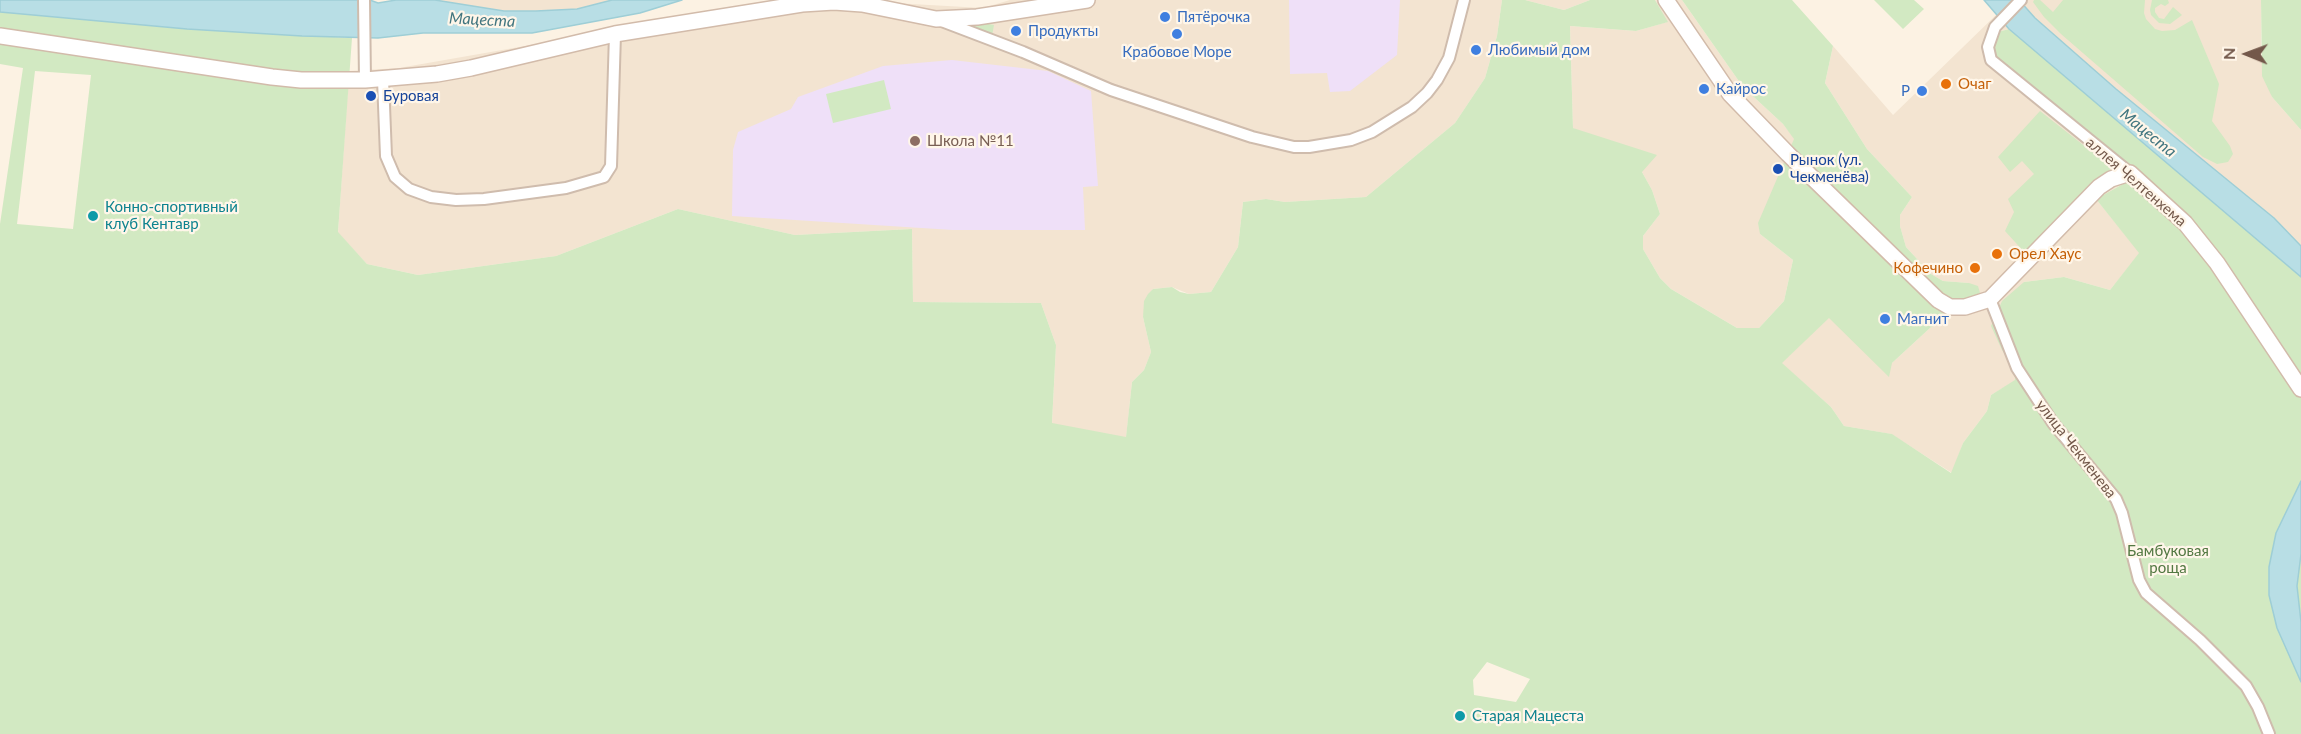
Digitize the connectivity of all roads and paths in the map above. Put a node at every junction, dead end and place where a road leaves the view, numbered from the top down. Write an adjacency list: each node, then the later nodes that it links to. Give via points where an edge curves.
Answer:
1 (364, 0): 9 (street)
2 (1087, 0): 6 (main road, via 977,17)
3 (1464, 0): 6 (street, via 1449,58 1427,93 1372,132 1351,141 1309,147 1252,137 1111,90)
4 (1666, 0): 12 (main road, via 1730,94 1938,300 1950,307 1965,308)
5 (2021, 0): 11 (street, аллея Челтенхема, via 1996,25 1989,39 1988,55 1997,67)
6 (936, 19): 7 (main road, via 834,2 791,5)
7 (615, 34): 10 (main road, via 471,68); 10 (street, via 611,166 604,177 566,188 456,200 409,189 395,177 386,156)
8 (0, 36): 9 (main road, via 272,77)
9 (365, 80): 10 (main road)
10 (383, 80)
11 (2130, 173): 12 (main road, via 2099,187); 13 (main road, аллея Челтенхема, via 2185,223 2217,263)
12 (1990, 299): 14 (street, улица Чекменева, via 2022,376 2059,430 2116,500 2146,593 2246,686)
13 (2301, 389)
14 (2269, 734)

